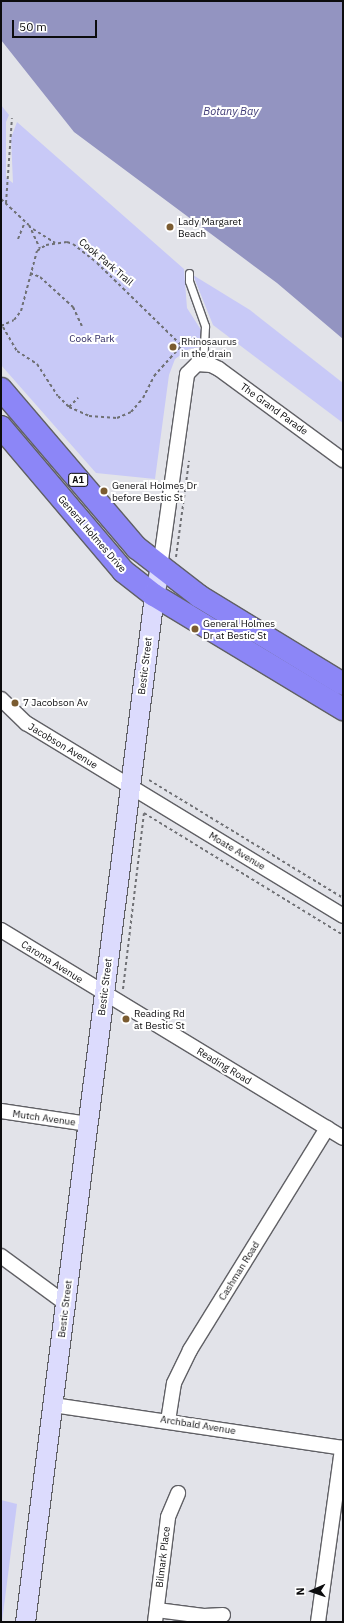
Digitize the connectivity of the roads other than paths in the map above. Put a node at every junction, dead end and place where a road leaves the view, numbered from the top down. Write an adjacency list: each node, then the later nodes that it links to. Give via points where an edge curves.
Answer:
1 (189, 273): 2 (lane, via 189,281 205,326)
2 (203, 363): 5 (street, The Grand Parade, via 228,375); 6 (street, Bestic Street, via 192,366 187,374)
3 (1, 389): 6 (highway, A1, via 120,531)
4 (1, 427): 7 (highway, General Holmes Drive / A1, via 123,571)
5 (343, 460)
6 (167, 564): 7 (main road, Bestic Street); 8 (highway, A1, via 199,596)
7 (154, 595): 10 (highway, General Holmes Drive / A1); 11 (main road, Bestic Street)
8 (343, 684)
9 (1, 700): 11 (street, Jacobson Avenue, via 19,718)
10 (343, 709)
11 (130, 786): 12 (street, Moate Avenue); 14 (main road, Bestic Street)
12 (343, 916)
13 (1, 930): 14 (street, Caroma Avenue)
14 (113, 992): 16 (main road, Bestic Street); 17 (street, Reading Road)
15 (1, 1111): 16 (street, Mutch Avenue)
16 (88, 1124): 20 (main road, Bestic Street)
17 (327, 1128): 18 (street, Reading Road); 22 (street, Cashman Road, via 190,1350 174,1383)
18 (343, 1138)
19 (1, 1256): 20 (street)
20 (65, 1303): 21 (main road, Bestic Street)
21 (53, 1405): 22 (street, Archbald Avenue); 27 (main road, Bestic Street)
22 (168, 1421): 23 (street, Archbald Avenue)
23 (342, 1448): 28 (street)
24 (178, 1493): 26 (street, Bilmark Place, via 168,1517)
25 (223, 1615): 26 (street)
26 (156, 1616)
27 (25, 1622)
28 (318, 1622)

